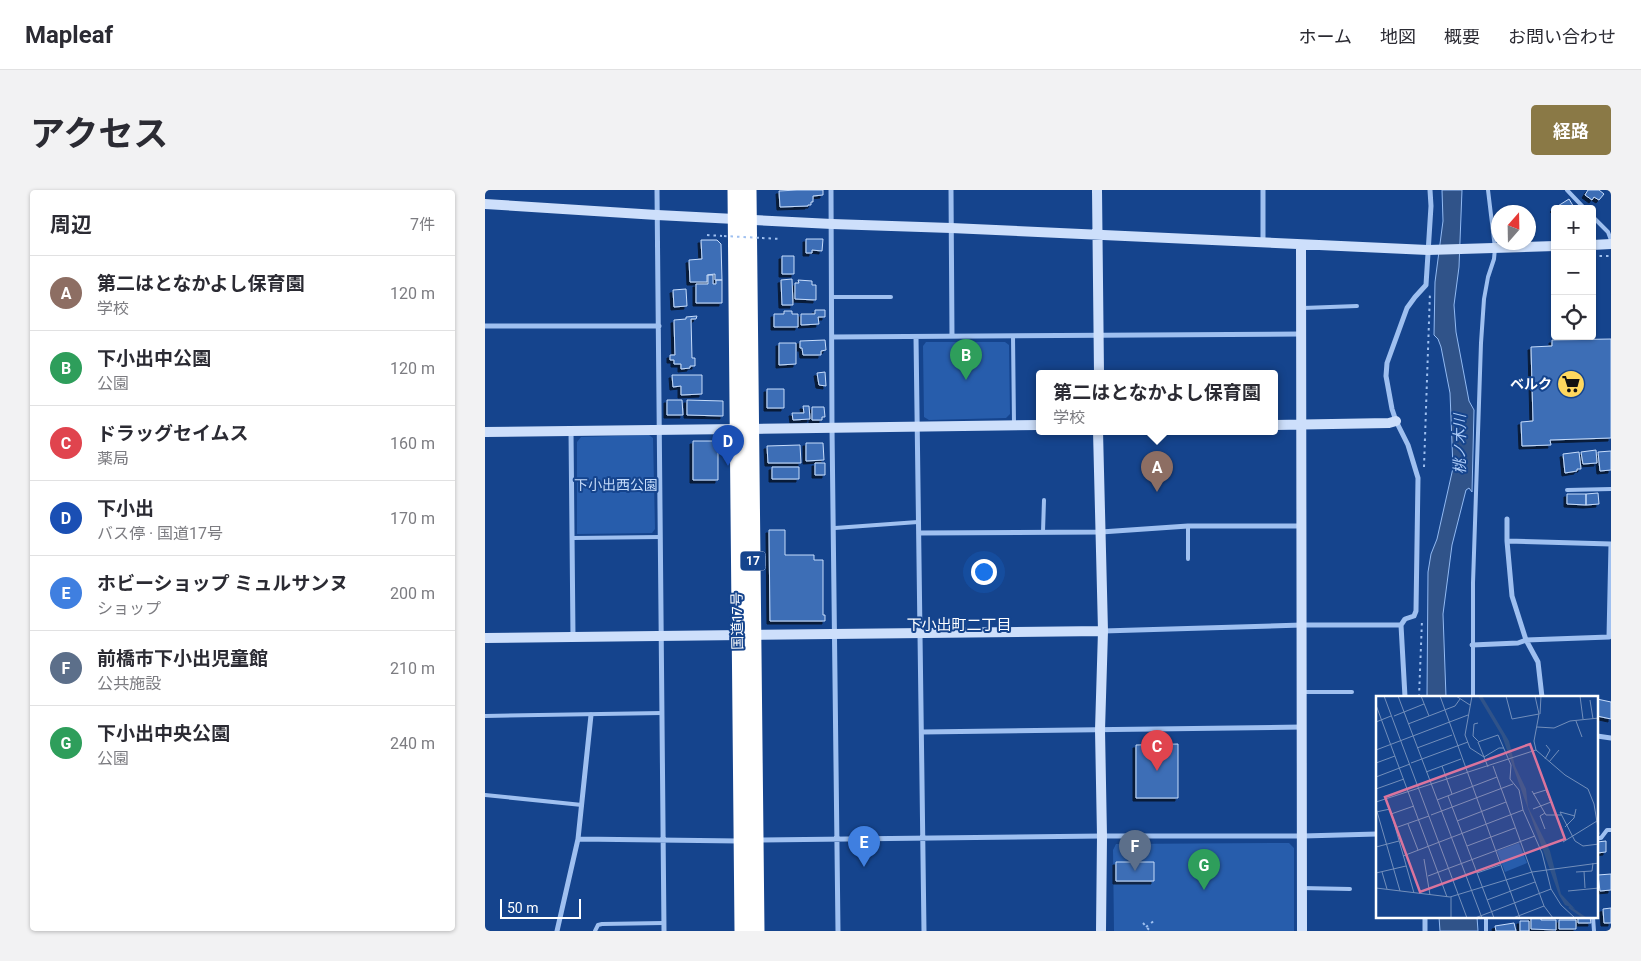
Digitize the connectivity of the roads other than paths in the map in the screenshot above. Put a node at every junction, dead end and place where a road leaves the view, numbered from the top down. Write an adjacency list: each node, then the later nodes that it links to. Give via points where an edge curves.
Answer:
1 (657, 190): 13 (street)
2 (735, 190): 14 (highway, 国道17号 / 17)
3 (749, 190): 14 (highway, 国道17号 / 17)
4 (831, 190): 16 (street)
5 (951, 190): 17 (street)
6 (1097, 190): 18 (street)
7 (1263, 190): 20 (street)
8 (1430, 190): 26 (street)
9 (1488, 190): 25 (lane)
10 (1567, 190): 12 (lane)
11 (485, 204): 13 (street)
12 (1581, 205)
13 (657, 215): 14 (street); 32 (street)
14 (743, 220): 16 (street); 47 (highway, 国道17号 / 17); 48 (highway, 国道17号 / 17)
15 (1596, 220): 19 (lane)
16 (832, 224): 17 (street); 28 (street)
17 (951, 228): 18 (street); 35 (street)
18 (1099, 235): 20 (street); 34 (street)
19 (1611, 240)
20 (1263, 243): 22 (street)
21 (1611, 244): 23 (street)
22 (1301, 245): 26 (street); 30 (street)
23 (1596, 245)
24 (1551, 246): 25 (street)
25 (1490, 249): 26 (street); 78 (lane, via 1495,259 1484,299 1481,342)
26 (1431, 250): 40 (street, via 1425,285 1407,308 1386,367)
27 (891, 296): 28 (lane)
28 (831, 297): 37 (street)
29 (1357, 306): 30 (lane)
30 (1301, 308): 33 (street)
31 (485, 326): 32 (street)
32 (659, 326): 49 (street)
33 (1301, 334): 34 (street); 44 (street)
34 (1099, 335): 36 (street); 39 (street)
35 (952, 336): 36 (street); 38 (street)
36 (1013, 336): 41 (lane)
37 (832, 337): 38 (street); 46 (street)
38 (916, 337): 45 (street)
39 (1099, 370)
40 (1396, 421): 44 (street); 69 (street, via 1408,444 1419,478 1416,611)
41 (1014, 425): 42 (street); 45 (street)
42 (1036, 425)
43 (1278, 425): 44 (street)
44 (1301, 425): 59 (street)
45 (918, 426): 46 (street); 57 (street)
46 (832, 428): 48 (street); 60 (street)
47 (736, 429): 49 (street); 73 (highway, 国道17号 / 17)
48 (752, 429): 73 (highway, 国道17号 / 17)
49 (660, 430): 50 (street); 64 (street)
50 (571, 431): 51 (street); 65 (street)
51 (485, 432)
52 (1098, 435): 62 (street)
53 (1611, 489): 54 (lane)
54 (1567, 490)
55 (1044, 500): 61 (lane)
56 (1507, 519): 66 (street)
57 (918, 522): 60 (lane); 63 (street)
58 (1187, 526): 59 (street); 62 (street); 67 (lane)
59 (1300, 526): 68 (street)
60 (835, 528): 71 (street)
61 (1043, 532): 62 (street); 63 (street)
62 (1101, 532): 70 (street)
63 (919, 533): 72 (street)
64 (660, 537): 65 (lane); 74 (street)
65 (573, 538): 76 (street)
66 (1507, 541): 77 (street, via 1512,596); 77 (street, via 1611,544 1609,637)
67 (1188, 559)
68 (1302, 625): 69 (street); 70 (street); 79 (street)
69 (1401, 625): 81 (street)
70 (1103, 631): 72 (street); 88 (street)
71 (836, 634): 72 (street); 73 (street); 101 (street)
72 (920, 634): 89 (street)
73 (746, 635): 74 (street); 100 (highway, 国道17号 / 17); 102 (highway, 国道17号 / 17)
74 (661, 637): 76 (street); 84 (street)
75 (485, 638): 76 (street)
76 (573, 638)
77 (1526, 640): 78 (street); 83 (street, via 1538,662)
78 (1472, 645): 82 (lane)
79 (1302, 692): 80 (lane); 87 (street)
80 (1352, 692)
81 (1405, 696)
82 (1473, 696)
83 (1542, 696)
84 (662, 713): 85 (lane); 99 (street)
85 (591, 715): 86 (lane); 91 (street)
86 (485, 716)
87 (1302, 727): 88 (street); 95 (street)
88 (1101, 730): 89 (street); 94 (street)
89 (921, 732): 96 (street)
90 (485, 794): 91 (lane)
91 (582, 805): 98 (street)
92 (1611, 830): 97 (lane)
93 (1376, 834): 95 (street)
94 (1102, 836): 95 (street); 96 (street); 116 (street)
95 (1303, 836): 103 (street)
96 (923, 838): 101 (street); 115 (street)
97 (1599, 838)
98 (578, 839): 99 (street); 109 (street)
99 (663, 840): 102 (street); 108 (street)
100 (756, 840): 101 (street); 102 (street); 113 (highway, 国道17号 / 17)
101 (837, 840): 114 (street)
102 (740, 841): 112 (highway, 国道17号 / 17)
103 (1302, 888): 104 (lane); 117 (street)
104 (1350, 889)
105 (1425, 918): 118 (street)
106 (1486, 918): 119 (lane)
107 (1593, 918): 120 (lane)
108 (663, 923): 110 (lane, via 602,924); 111 (street)
109 (557, 931)
110 (595, 931)
111 (664, 931)
112 (741, 931)
113 (757, 931)
114 (838, 931)
115 (924, 931)
116 (1101, 931)
117 (1302, 931)
118 (1425, 931)
119 (1486, 931)
120 (1594, 931)

